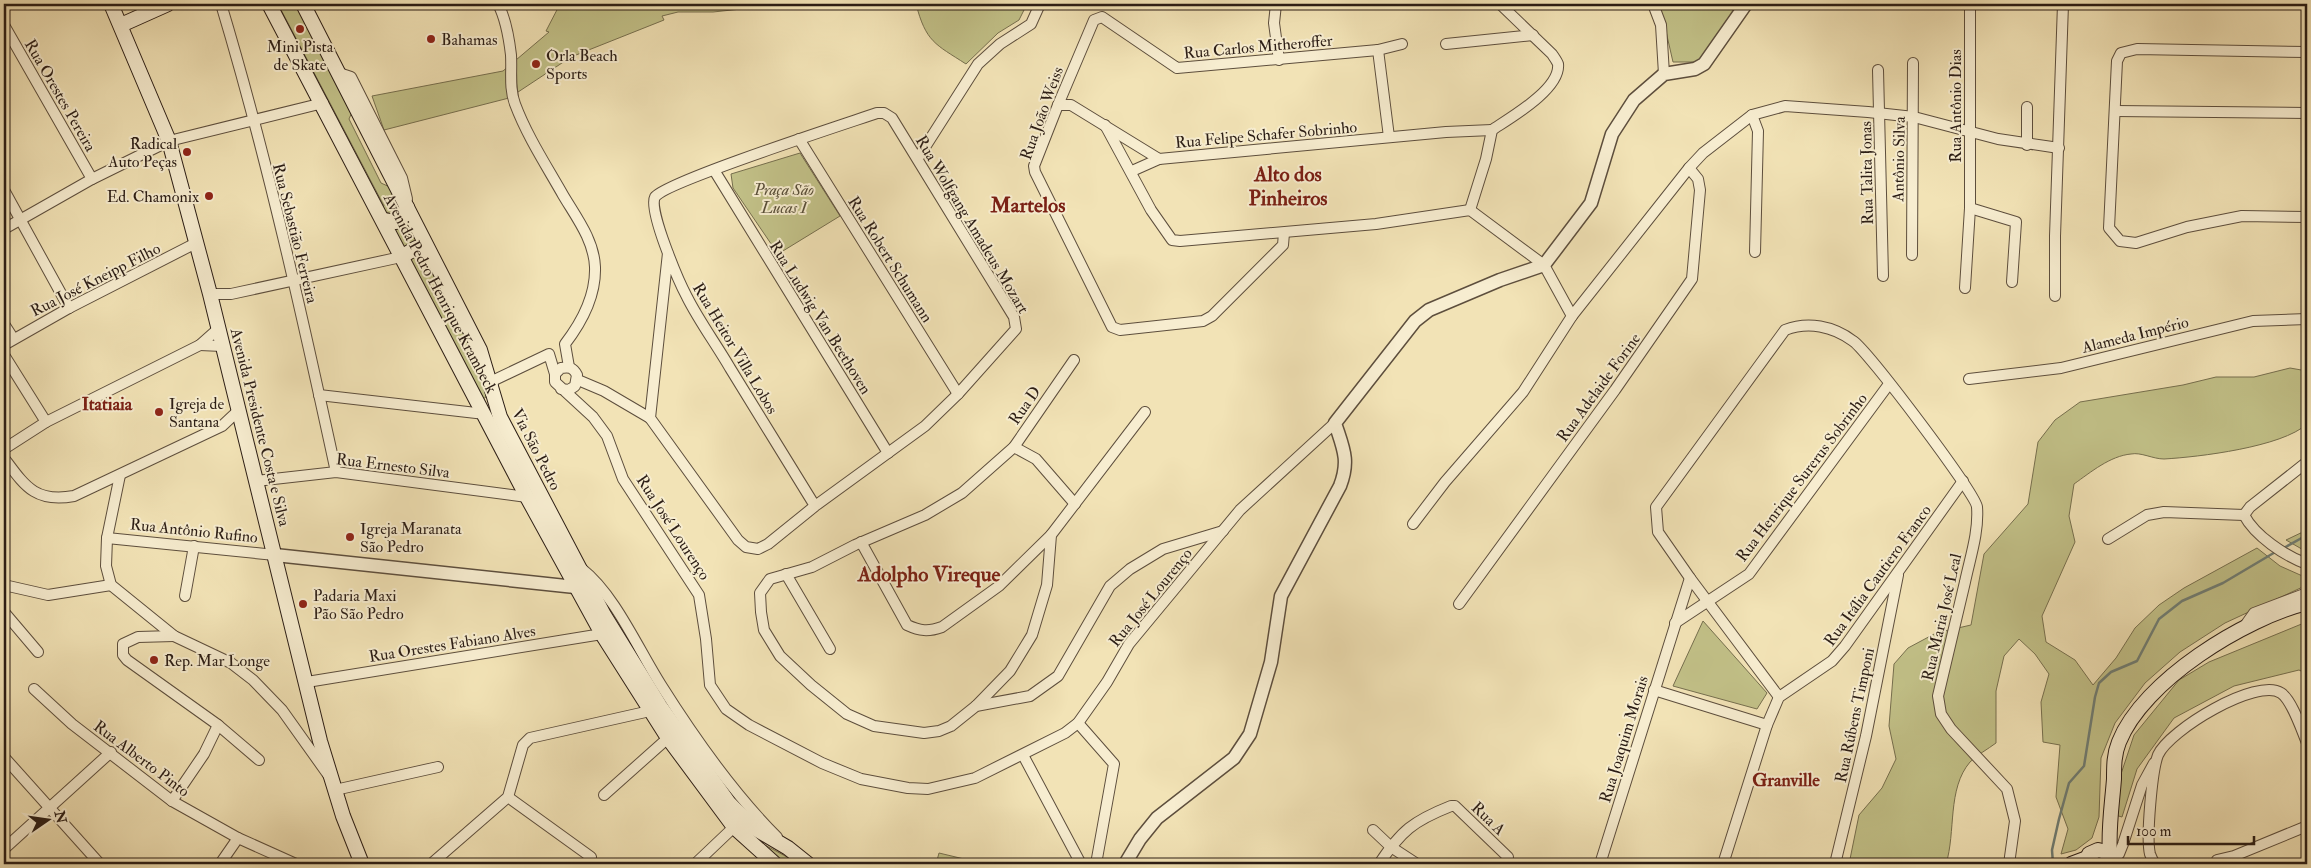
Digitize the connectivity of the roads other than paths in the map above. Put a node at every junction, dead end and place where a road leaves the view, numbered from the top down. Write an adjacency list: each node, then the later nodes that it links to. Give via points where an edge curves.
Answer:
1 (111, 4): 15 (main road, Avenida Presidente Costa e Silva)
2 (168, 4): 15 (main road)
3 (221, 4): 34 (street, Rua Sebastião Ferreira)
4 (269, 4): 26 (main road, Avenida Pedro Henrique Krambeck)
5 (303, 4): 53 (main road, Via São Pedro)
6 (498, 4): 82 (street, via 504,14 511,56 510,81 514,102 531,140 588,237 595,267 592,293 581,324)
7 (1040, 4): 45 (street, via 1030,24 978,64)
8 (1276, 4): 22 (street, via 1274,23)
9 (1500, 4): 17 (street)
10 (1653, 4): 25 (street, via 1664,46)
11 (1746, 4): 25 (street, via 1704,64 1695,69)
12 (1970, 4): 37 (street, Rua Antônio Dias)
13 (2063, 4): 44 (street)
14 (1102, 17): 22 (street, Rua Carlos Mitheroffer, via 1177,68); 27 (street, Rua João Weiss, via 1094,20)
15 (121, 24): 40 (main road, Avenida Presidente Costa e Silva)
16 (4, 25): 50 (street, Rua Orestes Pereira)
17 (1534, 35): 19 (street); 36 (street, via 1558,64 1556,74 1546,90)
18 (1402, 44): 20 (street, Rua Carlos Mitheroffer)
19 (1446, 44)
20 (1378, 50): 22 (street, Rua Carlos Mitheroffer); 38 (street)
21 (2307, 52): 29 (street, via 2137,49 2121,53 2117,61)
22 (1279, 60)
23 (1913, 63): 33 (street, Antônio Silva)
24 (1878, 70): 30 (street, Rua Talita Jonas)
25 (1664, 74): 68 (street, via 1634,100 1621,119 1612,134 1591,203)
26 (323, 103): 34 (street); 58 (main road, Avenida Pedro Henrique Krambeck)
27 (1058, 105): 35 (street, Rua Felipe Schafer Sobrinho, via 1071,105); 60 (street, Rua João Weiss, via 1035,161 1035,172 1115,329 1203,321 1212,316 1283,245)
28 (2027, 107): 42 (street)
29 (2115, 111): 31 (street); 56 (street, via 2109,228 2120,242 2136,243 2187,227 2242,216)
30 (1880, 113): 32 (street, via 1785,106); 33 (street); 69 (street, Rua Talita Jonas)
31 (2307, 113)
32 (1752, 115): 47 (street, via 1703,152); 62 (street, via 1758,131)
33 (1914, 117): 37 (street); 64 (street, Antônio Silva)
34 (254, 120): 40 (street); 70 (street, Rua Sebastião Ferreira)
35 (1105, 125): 41 (street, Rua Felipe Schafer Sobrinho); 43 (street)
36 (1492, 130): 38 (street, Rua Felipe Schafer Sobrinho); 55 (street)
37 (1970, 133): 42 (street); 54 (street, Rua Antônio Dias)
38 (1389, 137): 46 (street, Rua Felipe Schafer Sobrinho)
39 (799, 139): 45 (street, Rua Wolfgang Amadeus Mozart, via 884,113 892,118); 48 (street, Rua Wolfgang Amadeus Mozart); 96 (street, Rua Robert Schumann)
40 (169, 141): 50 (street); 61 (main road, Avenida Presidente Costa e Silva)
41 (1130, 142): 43 (street); 46 (street, Rua Felipe Schafer Sobrinho)
42 (2027, 145): 44 (street)
43 (1119, 148): 49 (street)
44 (2059, 148): 73 (street)
45 (918, 158): 96 (street, Rua Wolfgang Amadeus Mozart, via 1017,323)
46 (1159, 159): 49 (street)
47 (1689, 168): 76 (street); 139 (street, Rua Adelaide Forine, via 1698,179 1700,190 1692,279)
48 (714, 170): 52 (street, Rua Wolfgang Amadeus Mozart); 109 (street, Rua Ludwig Van Beethoven)
49 (1132, 171): 60 (street, via 1151,210 1172,240)
50 (92, 180): 57 (street)
51 (4, 190): 57 (street)
52 (656, 196): 63 (street, Rua Heitor Villa Lobos, via 653,206)
53 (407, 207): 58 (main road, via 396,222); 80 (main road, Via São Pedro)
54 (1970, 208): 71 (street, via 2016,222); 72 (street, Rua Antônio Dias)
55 (1470, 210): 60 (street); 68 (street)
56 (2307, 217)
57 (21, 220): 59 (street); 75 (street)
58 (383, 220): 66 (main road, Avenida Pedro Henrique Krambeck)
59 (4, 229)
60 (1284, 233)
61 (196, 243): 65 (street, Rua José Kneipp Filho); 67 (main road, Avenida Presidente Costa e Silva)
62 (1755, 252)
63 (668, 253): 102 (street); 118 (street, Rua Heitor Villa Lobos, via 687,298)
64 (1912, 255)
65 (175, 256): 67 (street, Rua José Kneipp Filho, via 189,256); 75 (street, Rua José Kneipp Filho)
66 (401, 257): 70 (street); 80 (main road, via 416,248 424,253 465,329); 101 (main road, Avenida Pedro Henrique Krambeck)
67 (201, 261): 74 (main road, Avenida Presidente Costa e Silva)
68 (1544, 265): 76 (street); 104 (street, Rua José Lourenço, via 1430,310 1415,321)
69 (1883, 276)
70 (292, 282): 74 (street); 97 (street, Rua Sebastião Ferreira)
71 (2012, 282)
72 (1966, 288)
73 (2055, 296)
74 (211, 301): 79 (main road, Avenida Presidente Costa e Silva)
75 (70, 308): 81 (street, Rua José Kneipp Filho)
76 (1572, 316): 120 (street, via 1523,392)
77 (2307, 319): 91 (street, Alameda Império, via 2253,321 2061,368)
78 (4, 324): 81 (street)
79 (218, 329): 84 (street); 85 (main road, Avenida Presidente Costa e Silva)
80 (472, 334): 92 (main road, Via São Pedro, via 480,350)
81 (13, 338): 83 (street, Rua José Kneipp Filho)
82 (565, 344): 86 (street); 89 (street)
83 (4, 345)
84 (200, 345): 85 (street); 103 (street)
85 (222, 346): 99 (main road, Avenida Presidente Costa e Silva)
86 (549, 354): 90 (street); 92 (street)
87 (4, 355): 103 (street)
88 (1074, 360): 107 (street, Rua D)
89 (569, 367): 90 (street, via 561,368); 93 (street, via 574,370)
90 (555, 374): 95 (street, via 555,382)
91 (1968, 379)
92 (488, 383): 190 (main road, Via São Pedro, via 500,418 577,565 660,706 728,803 754,828)
93 (576, 383): 95 (street, via 568,390); 98 (street, Rua José Lourenço); 102 (street, Rua Wolfgang Amadeus Mozart, via 604,391)
94 (1889, 384): 115 (street, Rua Maria José Leal); 131 (street, Rua Maria José Leal, via 1854,341 1835,331 1816,325 1798,325 1785,330 1656,507 1658,532); 137 (street, Rua Henrique Surerus Sobrinho, via 1749,574)
95 (560, 389): 98 (street, Rua José Lourenço)
96 (958, 394): 109 (street, Rua Wolfgang Amadeus Mozart, via 925,426)
97 (319, 395): 101 (street); 112 (street, Rua Sebastião Ferreira)
98 (584, 409): 159 (street, Rua José Lourenço, via 607,436 623,479 699,595 710,685 726,709 749,725 822,763 861,779 908,788 928,789 956,784)
99 (238, 411): 105 (street); 106 (main road, Avenida Presidente Costa e Silva)
100 (1145, 412): 117 (street)
101 (484, 414): 116 (main road, Avenida Pedro Henrique Krambeck)
102 (650, 418): 118 (street, Rua Wolfgang Amadeus Mozart, via 746,547 758,549 768,544)
103 (46, 422): 108 (street)
104 (1335, 423): 121 (street, Rua José Lourenço, via 1240,510); 193 (street, via 1345,454 1346,469 1281,596 1271,662 1250,734 1234,758 1157,818)
105 (222, 426): 106 (street); 113 (street)
106 (242, 427): 114 (main road, Avenida Presidente Costa e Silva)
107 (1014, 447): 117 (street, Rua D, via 1036,460); 125 (street, via 962,493 925,515)
108 (4, 449)
109 (888, 453): 118 (street, Rua Wolfgang Amadeus Mozart)
110 (4, 458): 113 (street, via 26,488 43,496 74,496)
111 (2307, 462): 119 (street)
112 (336, 472): 114 (street, Rua Ernesto Silva); 116 (street, Rua Ernesto Silva)
113 (120, 475): 123 (street)
114 (256, 481): 127 (main road, Avenida Presidente Costa e Silva)
115 (1963, 482): 129 (street, Rua Itália Cautiero Franco); 182 (street, Rua Maria José Leal, via 1977,506 1975,536 1938,696 1941,714 1951,729 2007,789 2015,821)
116 (527, 497): 134 (main road, Avenida Pedro Henrique Krambeck)
117 (1075, 504): 122 (street)
118 (815, 506)
119 (2244, 515): 124 (street, via 2164,512 2147,515); 128 (street, via 2250,527 2261,537)
120 (1413, 524)
121 (1223, 531): 151 (street, via 1163,549 1124,574 1110,586 1058,676 1030,696); 153 (street, Rua José Lourenço, via 1129,644)
122 (1051, 535): 125 (street, via 999,586 942,628 932,631 907,625); 151 (street, via 1046,585 1032,635 1010,671)
123 (108, 538): 126 (street, Rua Antônio Rufino); 132 (street, via 106,566)
124 (2108, 539)
125 (861, 542): 130 (street, via 812,567)
126 (194, 546): 127 (street, Rua Antônio Rufino); 136 (street)
127 (275, 555): 134 (street, Rua Antônio Rufino); 147 (main road, Avenida Presidente Costa e Silva)
128 (2306, 563)
129 (1899, 571): 150 (street, Rua Itália Cautiero Franco, via 1832,661); 198 (street, Rua Rúbens Timponi, via 1866,736)
130 (786, 574): 145 (street); 151 (street, via 770,579 760,593 764,630 780,656 847,714 874,726 924,733 951,726)
131 (1690, 578): 137 (street, Rua Maria José Leal); 141 (street, Rua Joaquim Morais)
132 (111, 584): 133 (street, via 48,595); 144 (street)
133 (4, 585)
134 (575, 587): 143 (main road, Avenida Pedro Henrique Krambeck)
135 (2307, 593): 142 (street, via 2254,614)
136 (185, 596)
137 (1709, 601): 141 (street); 150 (street, Rua Maria José Leal)
138 (2307, 603): 142 (main road)
139 (1459, 604)
140 (4, 612): 146 (street)
141 (1675, 623): 149 (street, Rua Joaquim Morais)
142 (2244, 627): 169 (main road, via 2169,677 2127,726 2114,759)
143 (602, 634): 147 (street, Rua Orestes Fabiano Alves); 152 (main road, Avenida Pedro Henrique Krambeck)
144 (174, 636): 154 (street, via 128,640 123,644 123,655); 164 (street, via 231,663 253,680 282,710)
145 (830, 649)
146 (38, 652)
147 (307, 682): 164 (main road, Avenida Presidente Costa e Silva)
148 (34, 689): 158 (street, Rua Alberto Pinto, via 72,724)
149 (1654, 690): 155 (street); 196 (street, Rua Joaquim Morais)
150 (1779, 697): 155 (street)
151 (976, 706)
152 (650, 711): 156 (main road, Avenida Pedro Henrique Krambeck); 166 (street, via 530,738 523,745)
153 (1078, 722): 159 (street, Rua José Lourenço, via 1065,733); 192 (street, via 1114,764)
154 (218, 725): 162 (street); 167 (street, via 204,754)
155 (1767, 725): 197 (street)
156 (668, 738): 165 (street); 171 (main road, Avenida Pedro Henrique Krambeck)
157 (2307, 743): 161 (street, via 2286,697 2269,689 2232,700 2189,723 2167,741)
158 (111, 752): 167 (street, Rua Alberto Pinto); 168 (street)
159 (1023, 755): 191 (street)
160 (4, 756): 168 (street)
161 (2158, 756): 181 (street, via 2142,784 2119,854); 200 (street, via 2150,812 2150,853)
162 (259, 760)
163 (438, 767): 164 (street)
164 (334, 785): 186 (main road, Avenida Presidente Costa e Silva)
165 (604, 795)
166 (508, 797): 177 (street); 187 (street)
167 (172, 802): 174 (street, Rua Alberto Pinto)
168 (48, 807): 176 (street); 183 (street)
169 (2109, 818): 179 (main road); 181 (main road)
170 (2307, 826): 173 (street); 180 (street)
171 (734, 827): 188 (street); 189 (main road, Avenida Pedro Henrique Krambeck)
172 (1373, 830): 175 (street)
173 (2307, 833)
174 (238, 838): 184 (street); 185 (street, Rua Alberto Pinto)
175 (1391, 847): 178 (street, Rua A, via 1419,819 1455,806); 194 (street, Rua A); 195 (street)
176 (4, 848)
177 (591, 857)
178 (1508, 857)
179 (2088, 858): 181 (main road, via 2102,850); 199 (main road)
180 (2217, 860)
181 (2112, 861)
182 (2011, 863)
183 (100, 864)
184 (220, 864)
185 (296, 864)
186 (362, 864)
187 (431, 864)
188 (695, 864)
189 (775, 864)
190 (808, 864)
191 (1081, 864)
192 (1096, 864)
193 (1125, 864)
194 (1380, 864)
195 (1417, 864)
196 (1600, 864)
197 (1723, 864)
198 (1835, 864)
199 (2071, 864)
200 (2155, 864)

